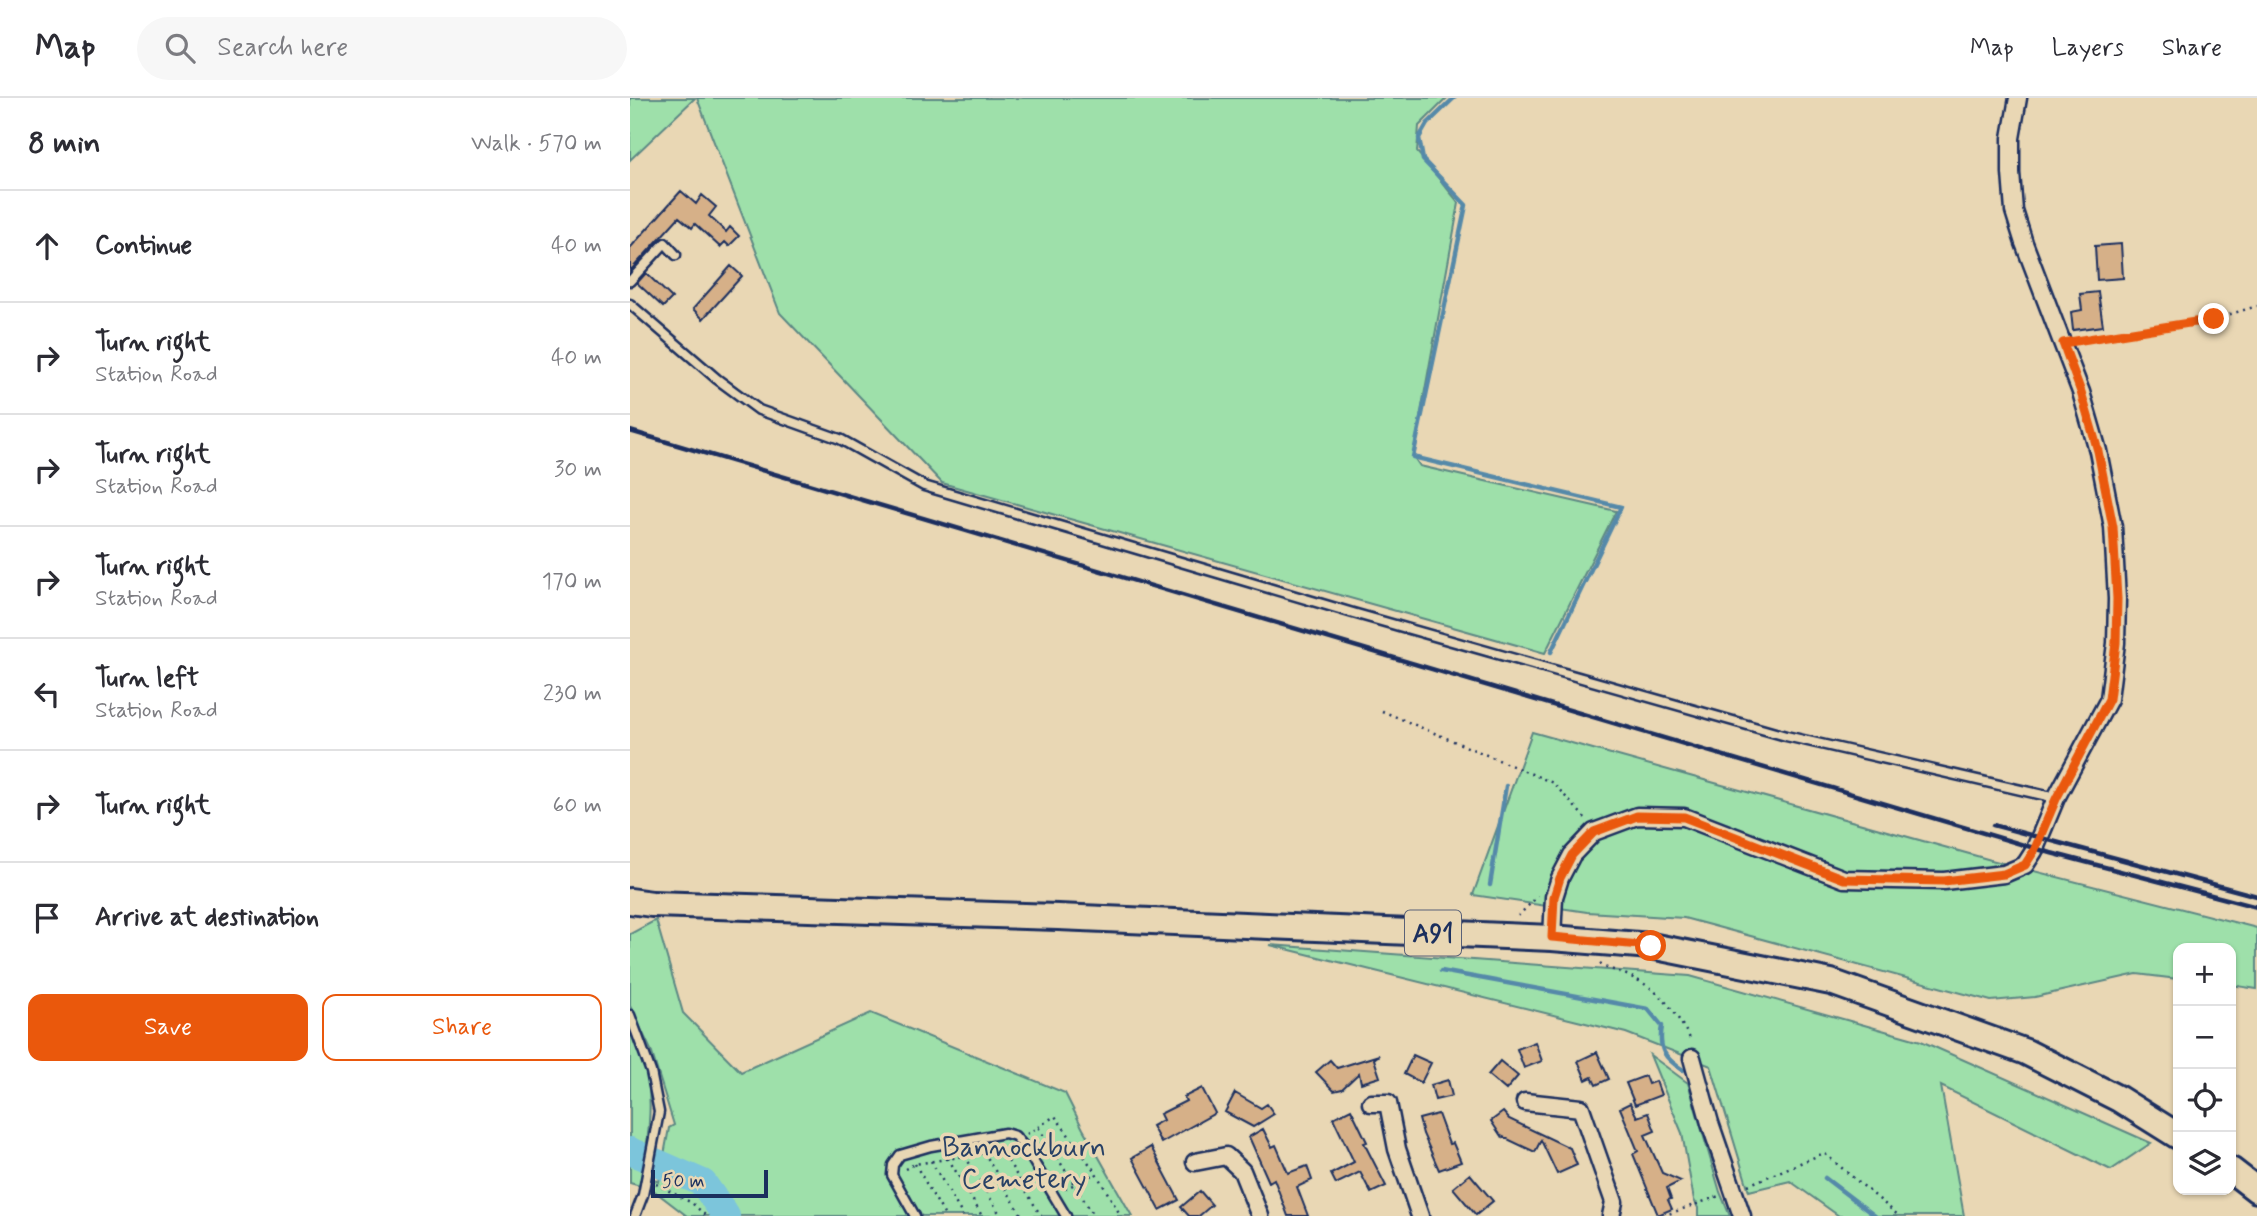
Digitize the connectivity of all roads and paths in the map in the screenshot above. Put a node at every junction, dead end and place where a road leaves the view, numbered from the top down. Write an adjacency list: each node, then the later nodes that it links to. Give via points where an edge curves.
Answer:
1 (2018, 98): 6 (street, via 2011,138 2014,211)
2 (676, 255): 3 (lane, via 665,243)
3 (630, 281)
4 (630, 304): 8 (lane, via 759,410 840,439 924,486 1786,736)
5 (2257, 306): 6 (path, via 2214,319)
6 (2063, 343): 8 (street, via 2098,451 2113,527 2117,599 2109,699)
7 (1382, 711): 9 (path, via 1553,783)
8 (2056, 799): 9 (street, via 2025,865 2004,874 1944,881 1844,879 1684,817 1637,816)
9 (1594, 832): 11 (street, via 1572,855 1560,878)
10 (637, 905): 11 (main road, A91)
11 (1552, 937): 17 (main road, A91, via 1651,946 1831,982 2026,1052 2119,1099)
12 (630, 1015): 30 (lane, via 652,1072 659,1112)
13 (1692, 1058): 33 (street)
14 (1388, 1102): 48 (street, via 1397,1149)
15 (1525, 1102): 49 (street, via 1581,1108 1614,1202)
16 (1038, 1127): 18 (path); 27 (path, via 1055,1116); 31 (path)
17 (2173, 1133)
18 (1018, 1140): 19 (lane); 29 (lane, via 1005,1133 931,1146 900,1156)
19 (1026, 1149): 20 (path); 34 (lane)
20 (1001, 1150): 21 (path); 43 (path)
21 (984, 1153): 22 (path); 42 (path)
22 (965, 1156): 23 (path); 41 (path)
23 (948, 1158): 24 (path); 40 (path)
24 (931, 1161): 26 (path); 39 (path)
25 (1195, 1162): 47 (street, via 1226,1156 1242,1171)
26 (915, 1164): 29 (path); 38 (path)
27 (1096, 1173): 31 (path); 46 (path)
28 (2236, 1174): 32 (main road)
29 (892, 1175): 37 (lane)
30 (647, 1181): 35 (lane); 36 (path, via 692,1203)
31 (1075, 1183): 34 (path); 45 (path)
32 (2257, 1189)
33 (1733, 1191): 50 (path); 51 (street); 52 (path, via 1824,1153)
34 (1053, 1195): 44 (lane)
35 (635, 1216)
36 (706, 1216)
37 (915, 1216)
38 (945, 1216)
39 (963, 1216)
40 (982, 1216)
41 (1001, 1216)
42 (1022, 1216)
43 (1041, 1216)
44 (1066, 1216)
45 (1094, 1216)
46 (1121, 1216)
47 (1261, 1216)
48 (1420, 1216)
49 (1611, 1216)
50 (1662, 1216)
51 (1742, 1216)
52 (1899, 1216)

